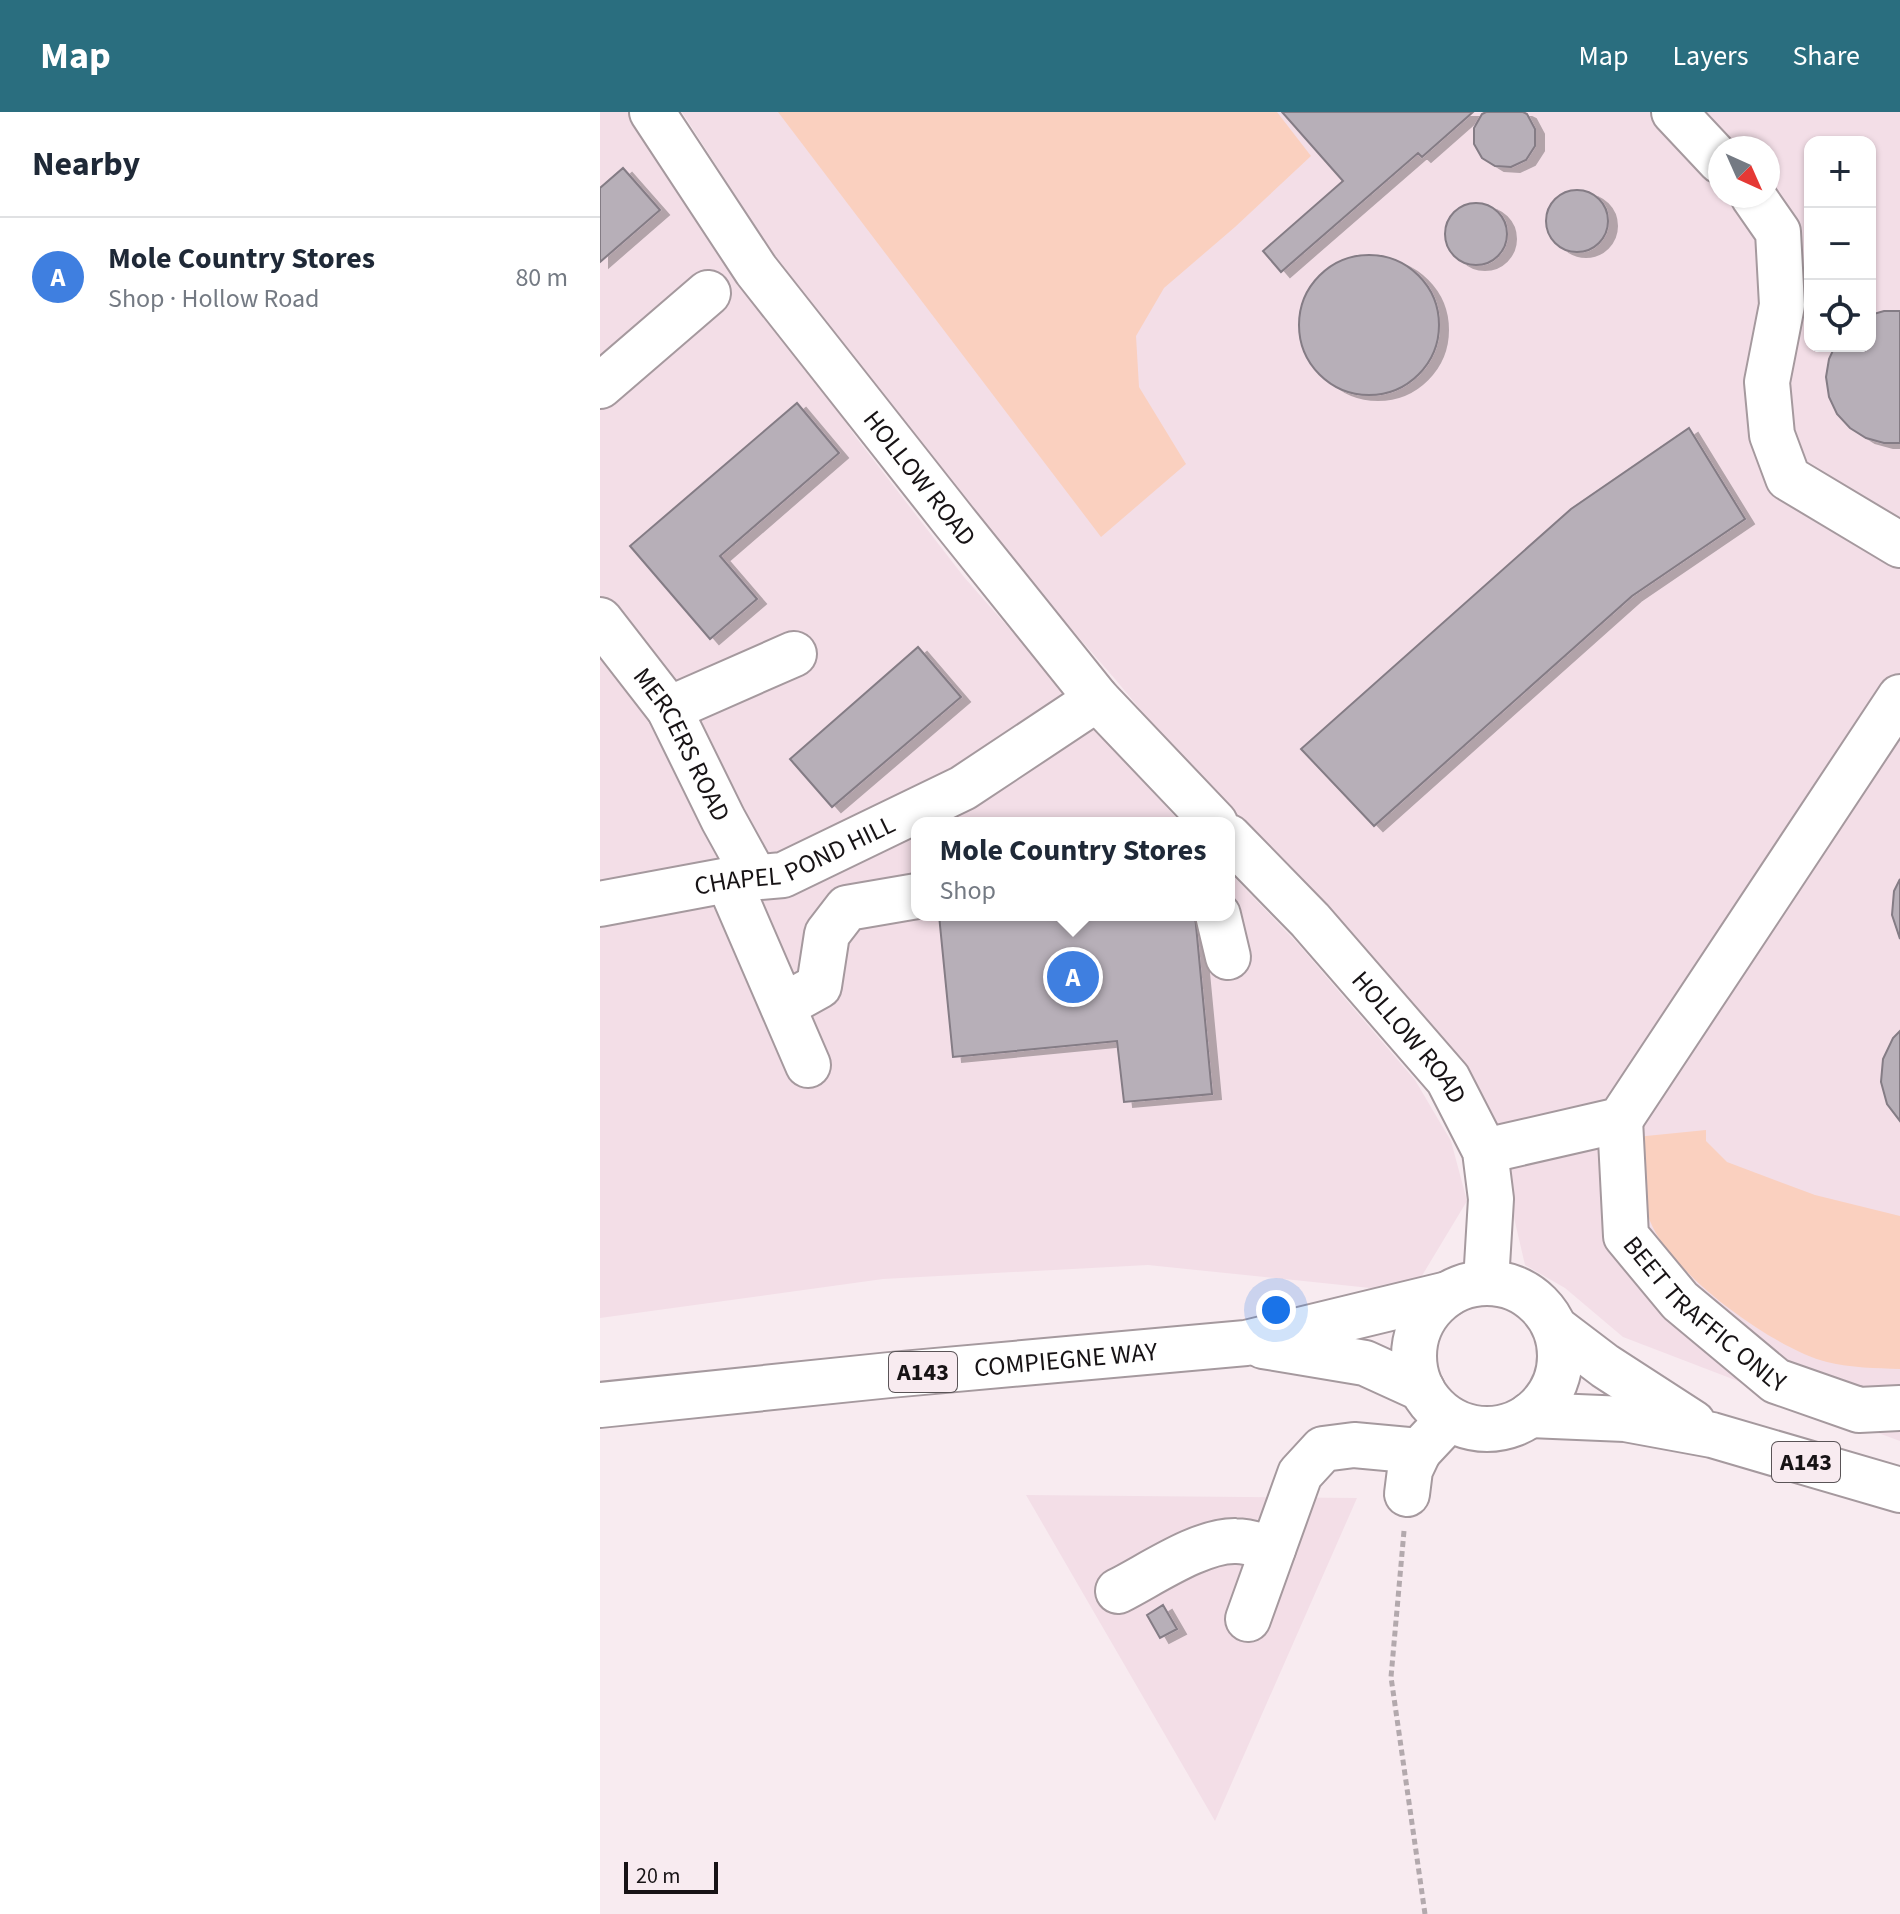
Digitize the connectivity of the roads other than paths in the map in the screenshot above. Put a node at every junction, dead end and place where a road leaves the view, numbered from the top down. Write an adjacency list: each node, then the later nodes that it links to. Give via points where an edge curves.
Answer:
1 (652, 112): 11 (main road, HOLLOW ROAD, via 756,270)
2 (1674, 112): 3 (main road)
3 (1708, 148)
4 (1761, 208): 7 (main road, via 1778,232 1782,305 1767,382 1772,435 1788,478)
5 (708, 293): 6 (main road)
6 (600, 386)
7 (1900, 545)
8 (600, 620): 12 (main road, MERCERS ROAD)
9 (794, 654): 12 (main road)
10 (1900, 697): 22 (main road)
11 (1097, 699): 13 (main road, HOLLOW ROAD); 15 (main road, CHAPEL POND HILL, via 963,788 783,875)
12 (669, 709): 15 (main road, MERCERS ROAD, via 723,819)
13 (1209, 817)
14 (1235, 843): 23 (main road, HOLLOW ROAD, via 1310,920 1448,1079)
15 (742, 878): 17 (main road, CHAPEL POND HILL); 20 (main road, MERCERS ROAD)
16 (911, 897): 20 (main road, via 847,908 827,934 819,986)
17 (600, 904)
18 (1219, 921): 19 (main road)
19 (1228, 957)
20 (783, 1006): 21 (main road, MERCERS ROAD)
21 (808, 1065)
22 (1620, 1120): 23 (main road); 29 (main road, BEET TRAFFIC ONLY, via 1626,1236 1680,1301 1776,1381 1859,1410)
23 (1485, 1151): 24 (main road, HOLLOW ROAD, via 1491,1199)
24 (1467, 1288): 25 (main road, via 1508,1285 1528,1294); 26 (main road, COMPIEGNE WAY / A143); 27 (main road, via 1431,1307 1414,1347 1415,1369)
25 (1555, 1328): 30 (main road, via 1557,1375 1547,1397); 31 (main road, A143)
26 (1246, 1343): 27 (main road, COMPIEGNE WAY / A143, via 1365,1363); 28 (main road, COMPIEGNE WAY / A143)
27 (1435, 1404): 30 (main road, via 1469,1427 1511,1425); 32 (main road)
28 (600, 1405)
29 (1900, 1408)
30 (1530, 1415): 31 (main road, A143, via 1625,1419)
31 (1712, 1435): 33 (main road, A143)
32 (1419, 1451): 34 (main road); 35 (main road, via 1354,1445 1323,1449 1300,1474)
33 (1900, 1490)
34 (1407, 1494)
35 (1273, 1549): 36 (main road, via 1237,1541 1216,1543); 37 (main road)
36 (1118, 1591)
37 (1248, 1619)

